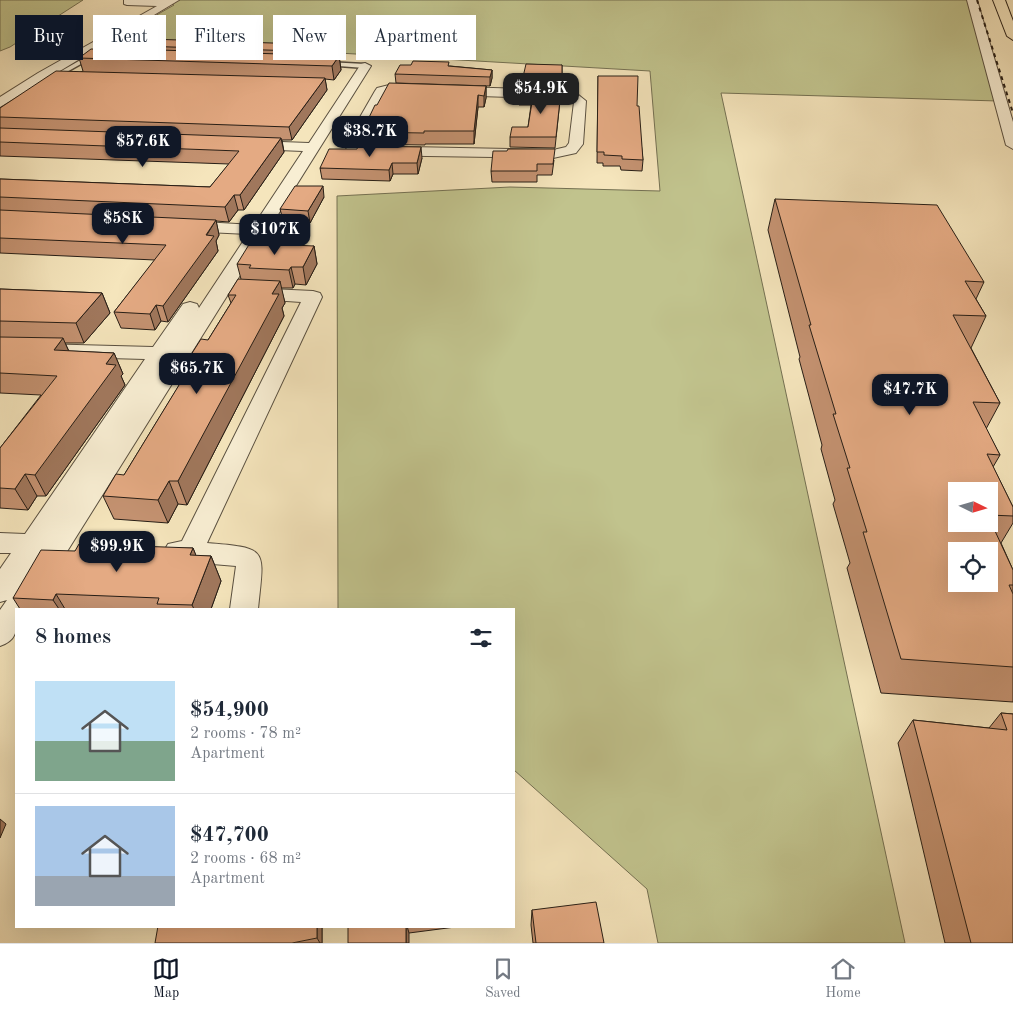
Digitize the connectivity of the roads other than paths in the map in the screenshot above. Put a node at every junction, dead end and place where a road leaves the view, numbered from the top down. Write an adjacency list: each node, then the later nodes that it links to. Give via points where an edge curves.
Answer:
1 (130, 0): 5 (street, via 126,2)
2 (972, 0): 22 (street)
3 (999, 0): 8 (main road)
4 (1011, 0): 6 (main road)
5 (171, 2): 7 (street)
6 (1013, 5)
7 (149, 15)
8 (1013, 36)
9 (93, 47): 17 (street)
10 (265, 47): 11 (street)
11 (273, 47)
12 (93, 58): 15 (lane)
13 (317, 63): 14 (lane)
14 (359, 65): 19 (street)
15 (54, 77): 16 (street); 18 (street)
16 (82, 78)
17 (0, 103)
18 (0, 114)
19 (327, 114): 20 (street); 23 (street)
20 (368, 116): 20 (street, via 381,91 387,89 561,94 580,101 576,144 571,150 553,154 354,149 352,145)
21 (239, 144): 23 (street)
22 (1013, 144)
23 (305, 147): 25 (street)
24 (172, 230): 25 (street)
25 (249, 233): 26 (street)
26 (210, 291): 28 (street); 33 (street, via 313,297)
27 (0, 349): 28 (street)
28 (169, 354): 30 (street); 30 (street)
29 (0, 543): 30 (street)
30 (44, 544): 31 (street); 34 (street); 36 (street)
31 (86, 546)
32 (152, 550): 33 (street)
33 (190, 552): 35 (street, via 242,556 248,560)
34 (0, 591)
35 (244, 608)
36 (0, 634)

